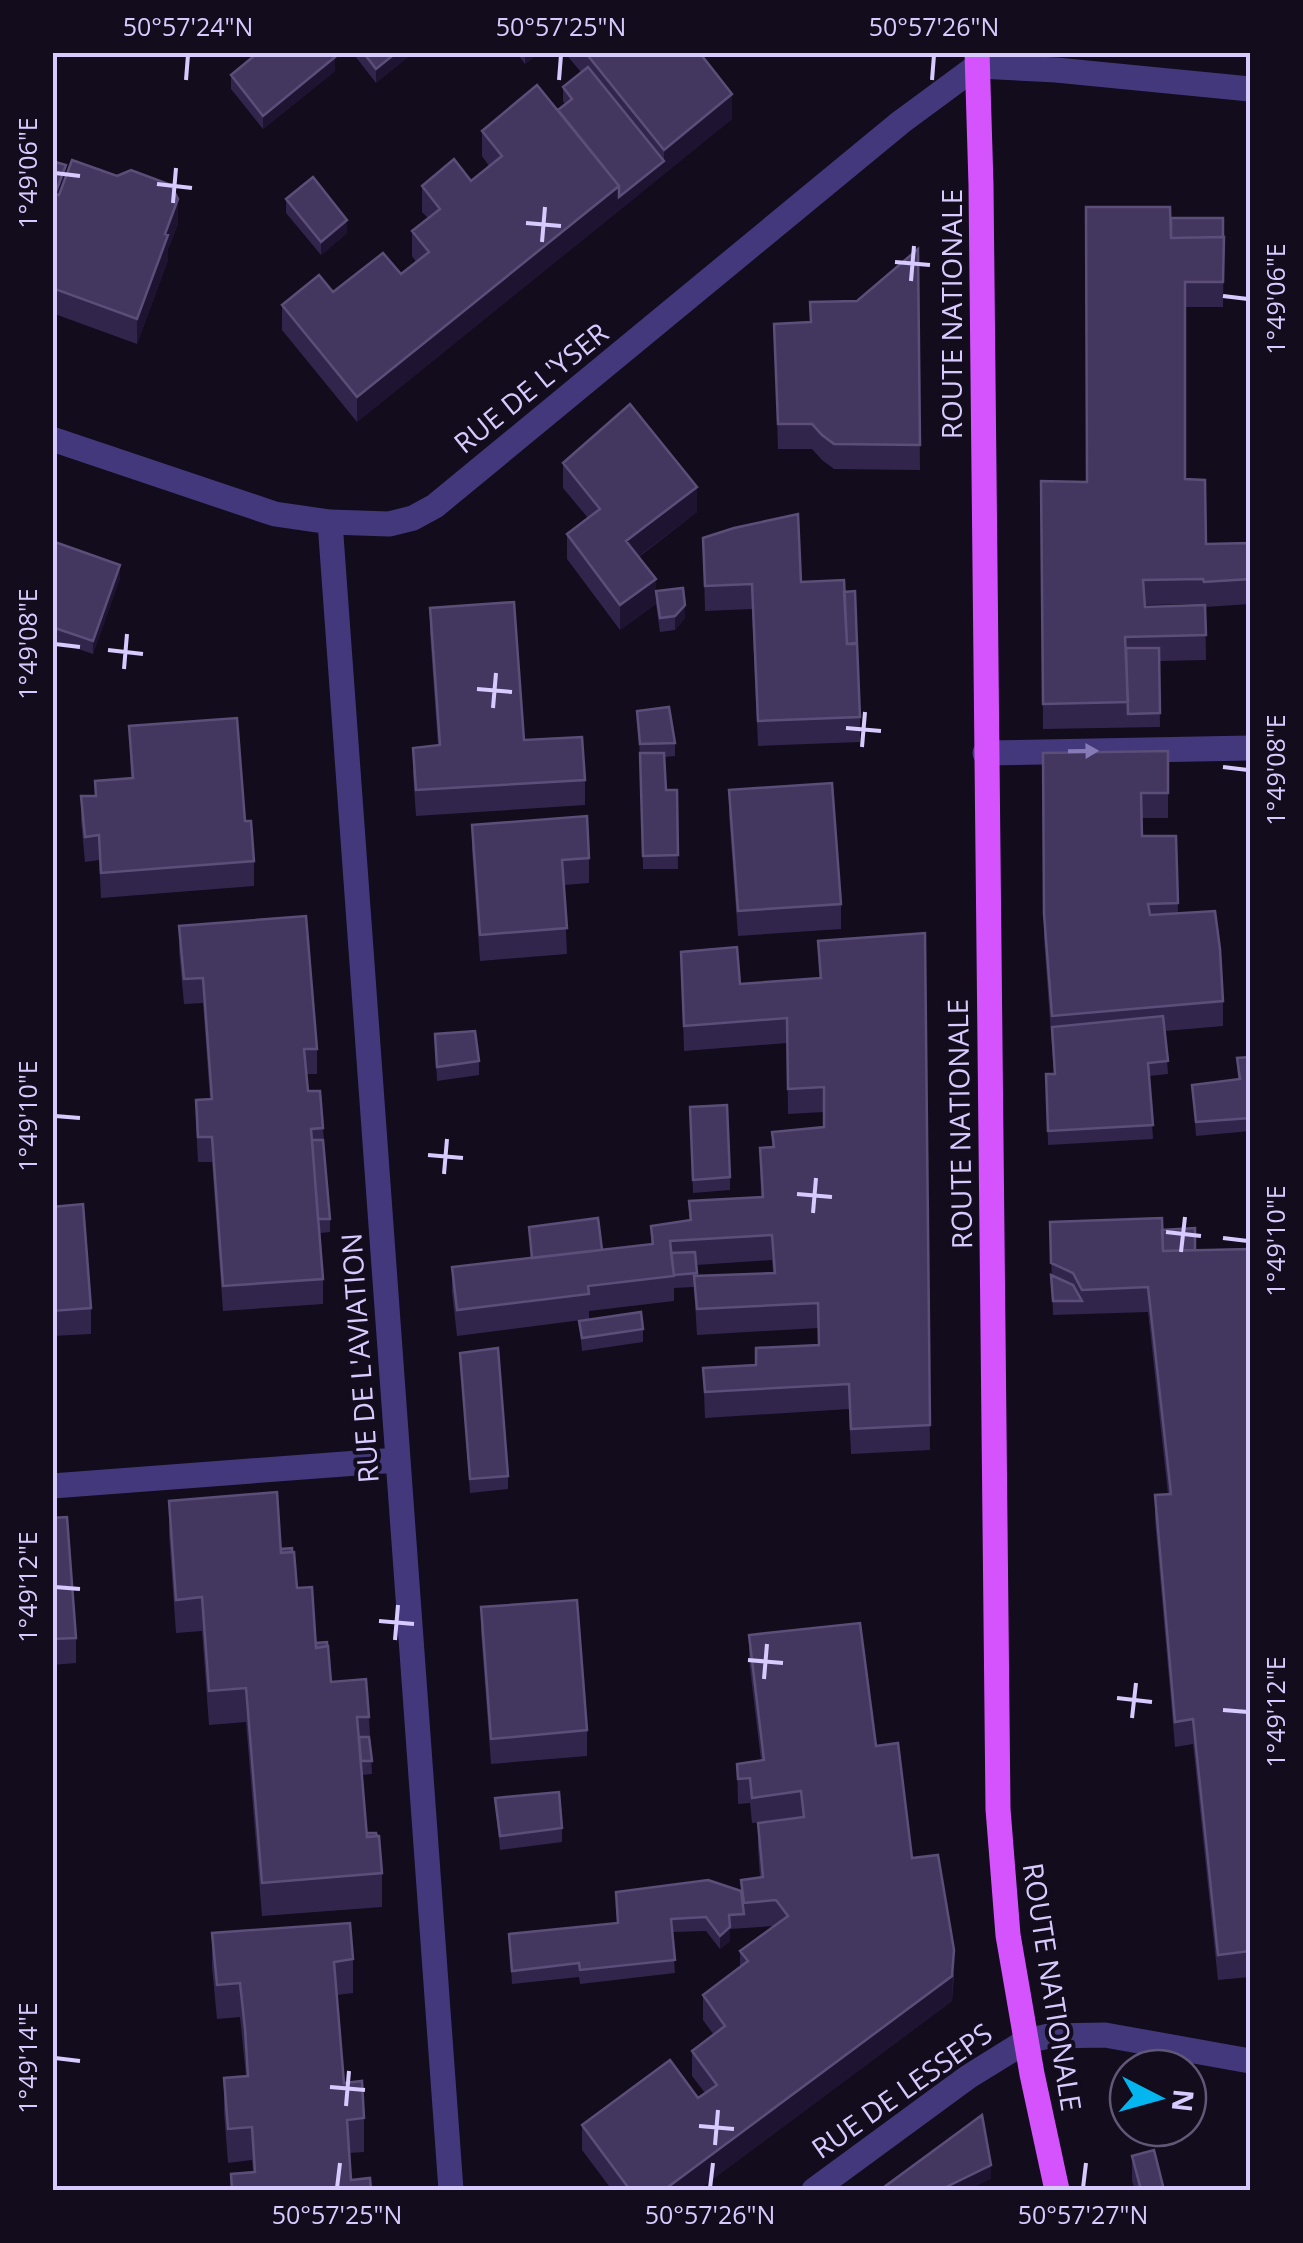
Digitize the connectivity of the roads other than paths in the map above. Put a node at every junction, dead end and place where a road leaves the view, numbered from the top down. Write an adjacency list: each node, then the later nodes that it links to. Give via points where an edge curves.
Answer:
1 (977, 59): 2 (street); 4 (street, RUE DE L'YSER, via 436,506 389,524); 6 (main road, ROUTE NATIONALE)
2 (1250, 90)
3 (52, 440): 4 (street, RUE DE L'YSER, via 246,506)
4 (330, 522): 7 (street, RUE DE L'AVIATION)
5 (1250, 748): 6 (street, one-way to 5)
6 (986, 753): 9 (main road, ROUTE NATIONALE, via 998,1809 1008,1934)
7 (397, 1460): 8 (street); 11 (street, RUE DE L'AVIATION)
8 (52, 1486)
9 (1026, 2041): 10 (street, via 1104,2034); 12 (street, RUE DE LESSEPS); 13 (main road, ROUTE NATIONALE)
10 (1250, 2061)
11 (451, 2190)
12 (814, 2190)
13 (1057, 2190)

